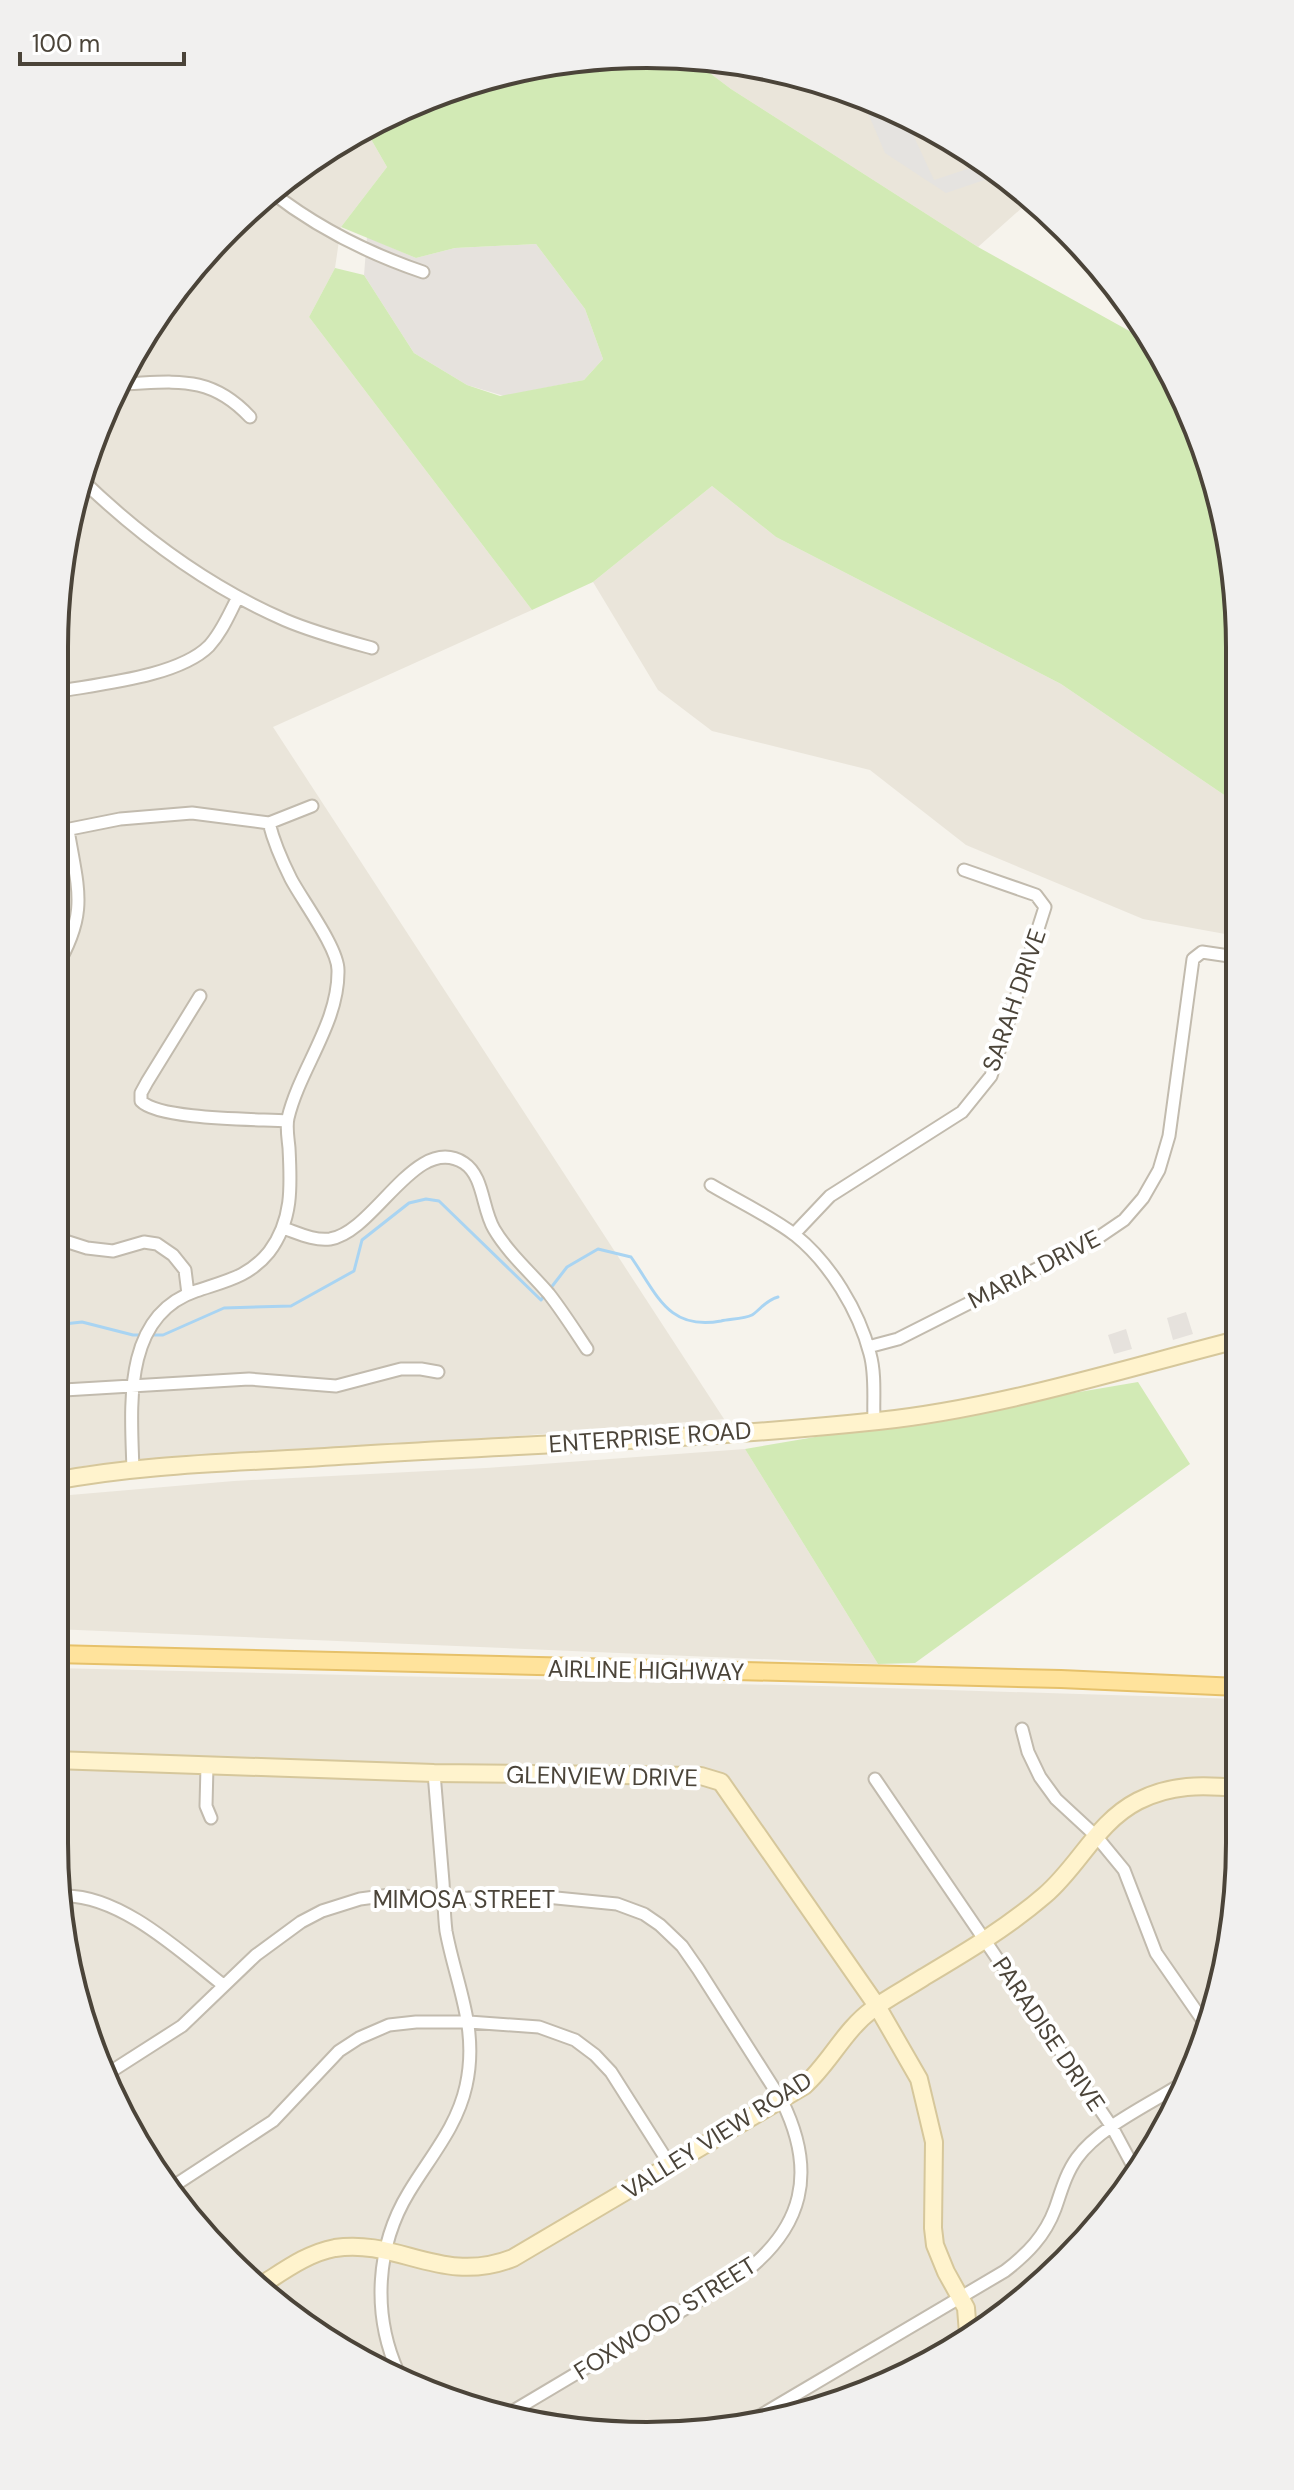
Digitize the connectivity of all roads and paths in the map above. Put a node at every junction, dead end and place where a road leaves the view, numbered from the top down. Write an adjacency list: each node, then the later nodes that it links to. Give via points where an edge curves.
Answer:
1 (281, 199): 2 (street, via 344,239)
2 (423, 272)
3 (132, 384): 4 (street, via 205,385)
4 (250, 417)
5 (91, 489): 6 (street, via 155,543)
6 (238, 597): 7 (street, via 287,621); 8 (street, via 217,637 192,658)
7 (372, 648)
8 (68, 689)
9 (312, 806): 10 (street)
10 (269, 823): 11 (street, via 192,813); 17 (street, via 273,841 339,967 334,1006)
11 (68, 830)
12 (68, 862): 14 (street, via 79,910)
13 (964, 870): 20 (street, SARAH DRIVE, via 1036,895 1045,907 991,1076 962,1112 830,1196)
14 (68, 946)
15 (1226, 956): 24 (street, MARIA DRIVE, via 1202,952 1193,959 1169,1136 1159,1170 1124,1220 898,1339)
16 (200, 996): 17 (street, via 147,1082 141,1101 197,1116)
17 (287, 1121): 19 (street, via 291,1185)
18 (711, 1185): 20 (street)
19 (283, 1228): 22 (street, via 248,1273); 25 (street, via 319,1239 340,1237 422,1162 447,1157 462,1161 472,1169 500,1238)
20 (794, 1234): 24 (street, via 835,1279)
21 (68, 1242): 22 (street, via 113,1251 144,1242 157,1244 185,1270)
22 (188, 1294): 27 (street, via 165,1308 146,1330)
23 (1226, 1343): 29 (street, ENTERPRISE ROAD, via 971,1406)
24 (868, 1347): 29 (street)
25 (587, 1349)
26 (438, 1372): 27 (street, via 401,1369 336,1386 249,1379)
27 (134, 1385): 28 (street); 30 (street)
28 (68, 1390)
29 (874, 1421): 30 (street, ENTERPRISE ROAD)
30 (133, 1470): 31 (street, ENTERPRISE ROAD)
31 (68, 1479)
32 (68, 1654): 33 (main road, AIRLINE HIGHWAY)
33 (1226, 1686)
34 (1022, 1729): 41 (street, via 1040,1777)
35 (68, 1761): 36 (street, GLENVIEW DRIVE)
36 (207, 1766): 37 (street, GLENVIEW DRIVE); 40 (street, via 206,1806)
37 (434, 1773): 43 (street); 46 (street, GLENVIEW DRIVE, via 701,1776 721,1782)
38 (875, 1779): 44 (street, PARADISE DRIVE)
39 (1226, 1787): 41 (street, VALLEY VIEW ROAD, via 1187,1785 1161,1791 1124,1810)
40 (211, 1818)
41 (1096, 1836): 44 (street, VALLEY VIEW ROAD, via 1046,1894); 47 (street, via 1124,1870 1156,1953)
42 (71, 1896): 45 (street, via 123,1911)
43 (444, 1899): 45 (street, MIMOSA STREET, via 390,1895 322,1911 256,1955); 48 (street); 51 (street, MIMOSA STREET, via 536,1896 617,1904 644,1914 682,1946)
44 (986, 1940): 46 (street, VALLEY VIEW ROAD); 52 (street, PARADISE DRIVE)
45 (223, 1985): 49 (street, MIMOSA STREET, via 182,2026)
46 (877, 2006): 51 (street, VALLEY VIEW ROAD, via 853,2027 814,2077); 58 (street, GLENVIEW DRIVE, via 910,2059 926,2103 934,2142 935,2245)
47 (1199, 2015)
48 (469, 2022): 54 (street, via 539,2027 582,2044 611,2072); 55 (street, via 389,2025 359,2038 339,2051 273,2121); 56 (street, via 461,2102 402,2204)
49 (114, 2069)
50 (1170, 2091): 52 (street)
51 (782, 2101): 54 (street, VALLEY VIEW ROAD); 61 (street, FOXWOOD STREET, via 797,2136 801,2171 791,2219 773,2249 740,2276)
52 (1112, 2127): 53 (street, PARADISE DRIVE); 58 (street, via 1077,2158 1035,2244 1005,2271)
53 (1130, 2161)
54 (670, 2165): 56 (street, VALLEY VIEW ROAD, via 498,2264 456,2268)
55 (179, 2183)
56 (384, 2252): 57 (street, VALLEY VIEW ROAD, via 348,2247 320,2252); 60 (street, via 382,2314)
57 (268, 2281)
58 (960, 2297): 59 (street, GLENVIEW DRIVE); 62 (street)
59 (967, 2325)
60 (395, 2364)
61 (519, 2407)
62 (773, 2408)

